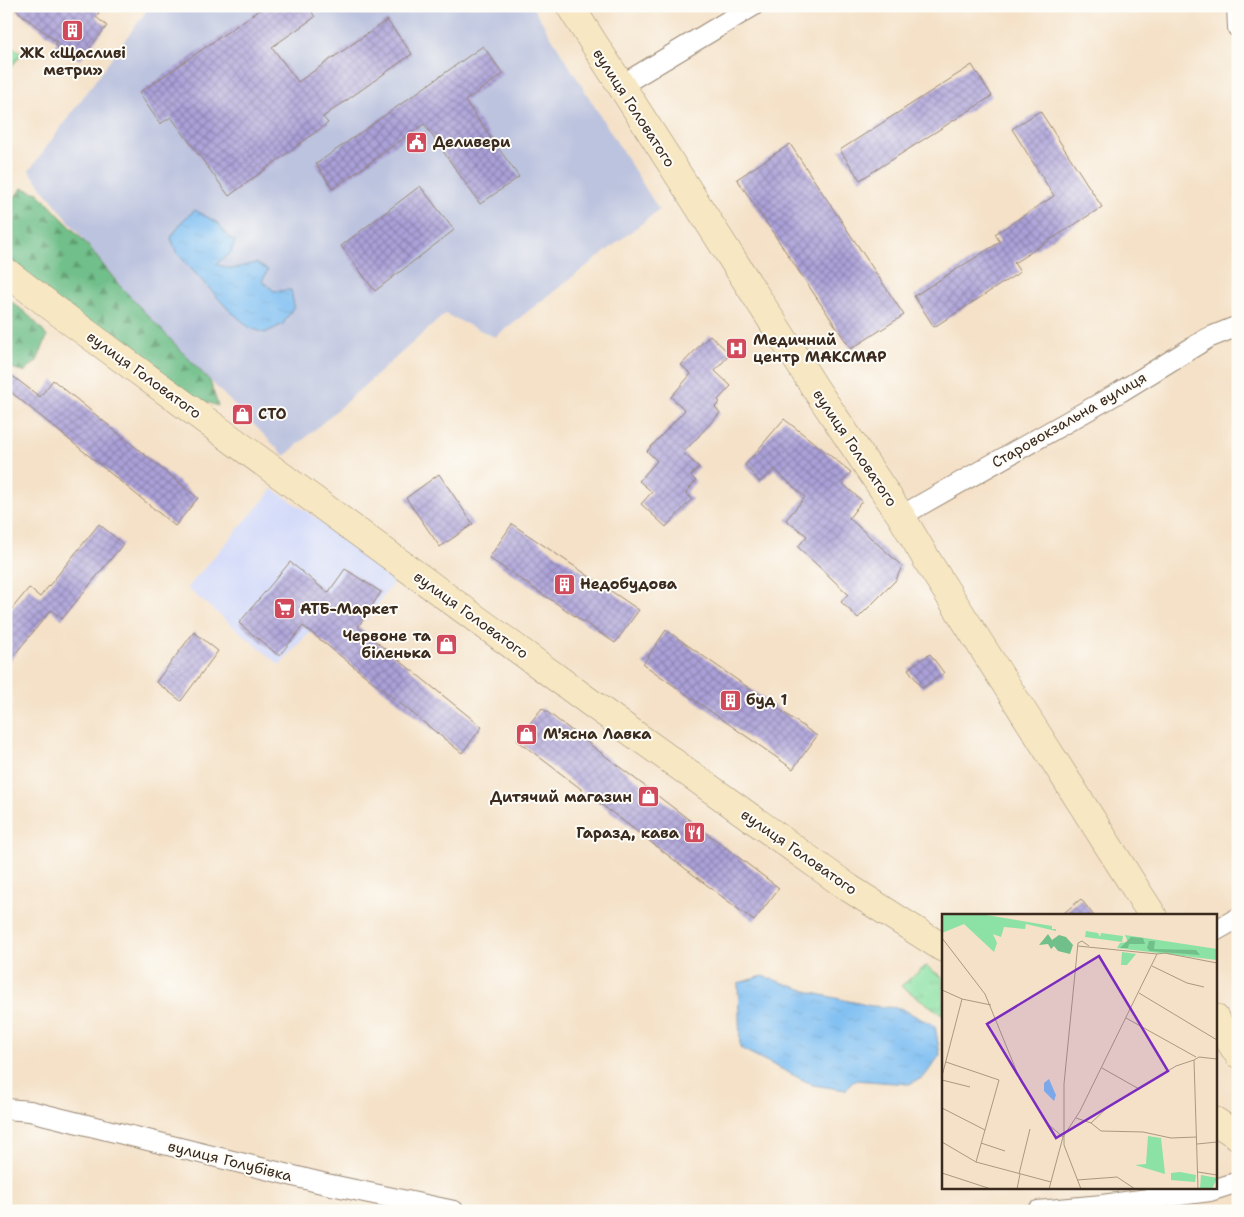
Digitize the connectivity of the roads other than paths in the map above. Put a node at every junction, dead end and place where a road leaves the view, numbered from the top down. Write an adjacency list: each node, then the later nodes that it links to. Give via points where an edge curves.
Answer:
1 (570, 6): 5 (street, вулиця Головатого)
2 (753, 6): 5 (street)
3 (1237, 6): 4 (street)
4 (1238, 28)
5 (620, 86): 8 (street, вулиця Головатого)
6 (6, 272): 12 (street, вулиця Головатого, via 591,702 849,888)
7 (1238, 326): 8 (street, Старовокзальна вулиця, via 1208,338)
8 (901, 516): 9 (street, вулиця Головатого)
9 (1153, 914)
10 (1238, 918): 11 (street)
11 (1216, 930)
12 (942, 947)
13 (1216, 1020): 14 (street)
14 (1238, 1054)
15 (6, 1110): 21 (street, вулиця Голубівка, via 30,1112 322,1183)
16 (1216, 1122): 17 (street)
17 (1238, 1136)
18 (1238, 1182): 20 (street)
19 (1216, 1190): 22 (street)
20 (1216, 1190)
21 (454, 1211)
22 (1038, 1211)

